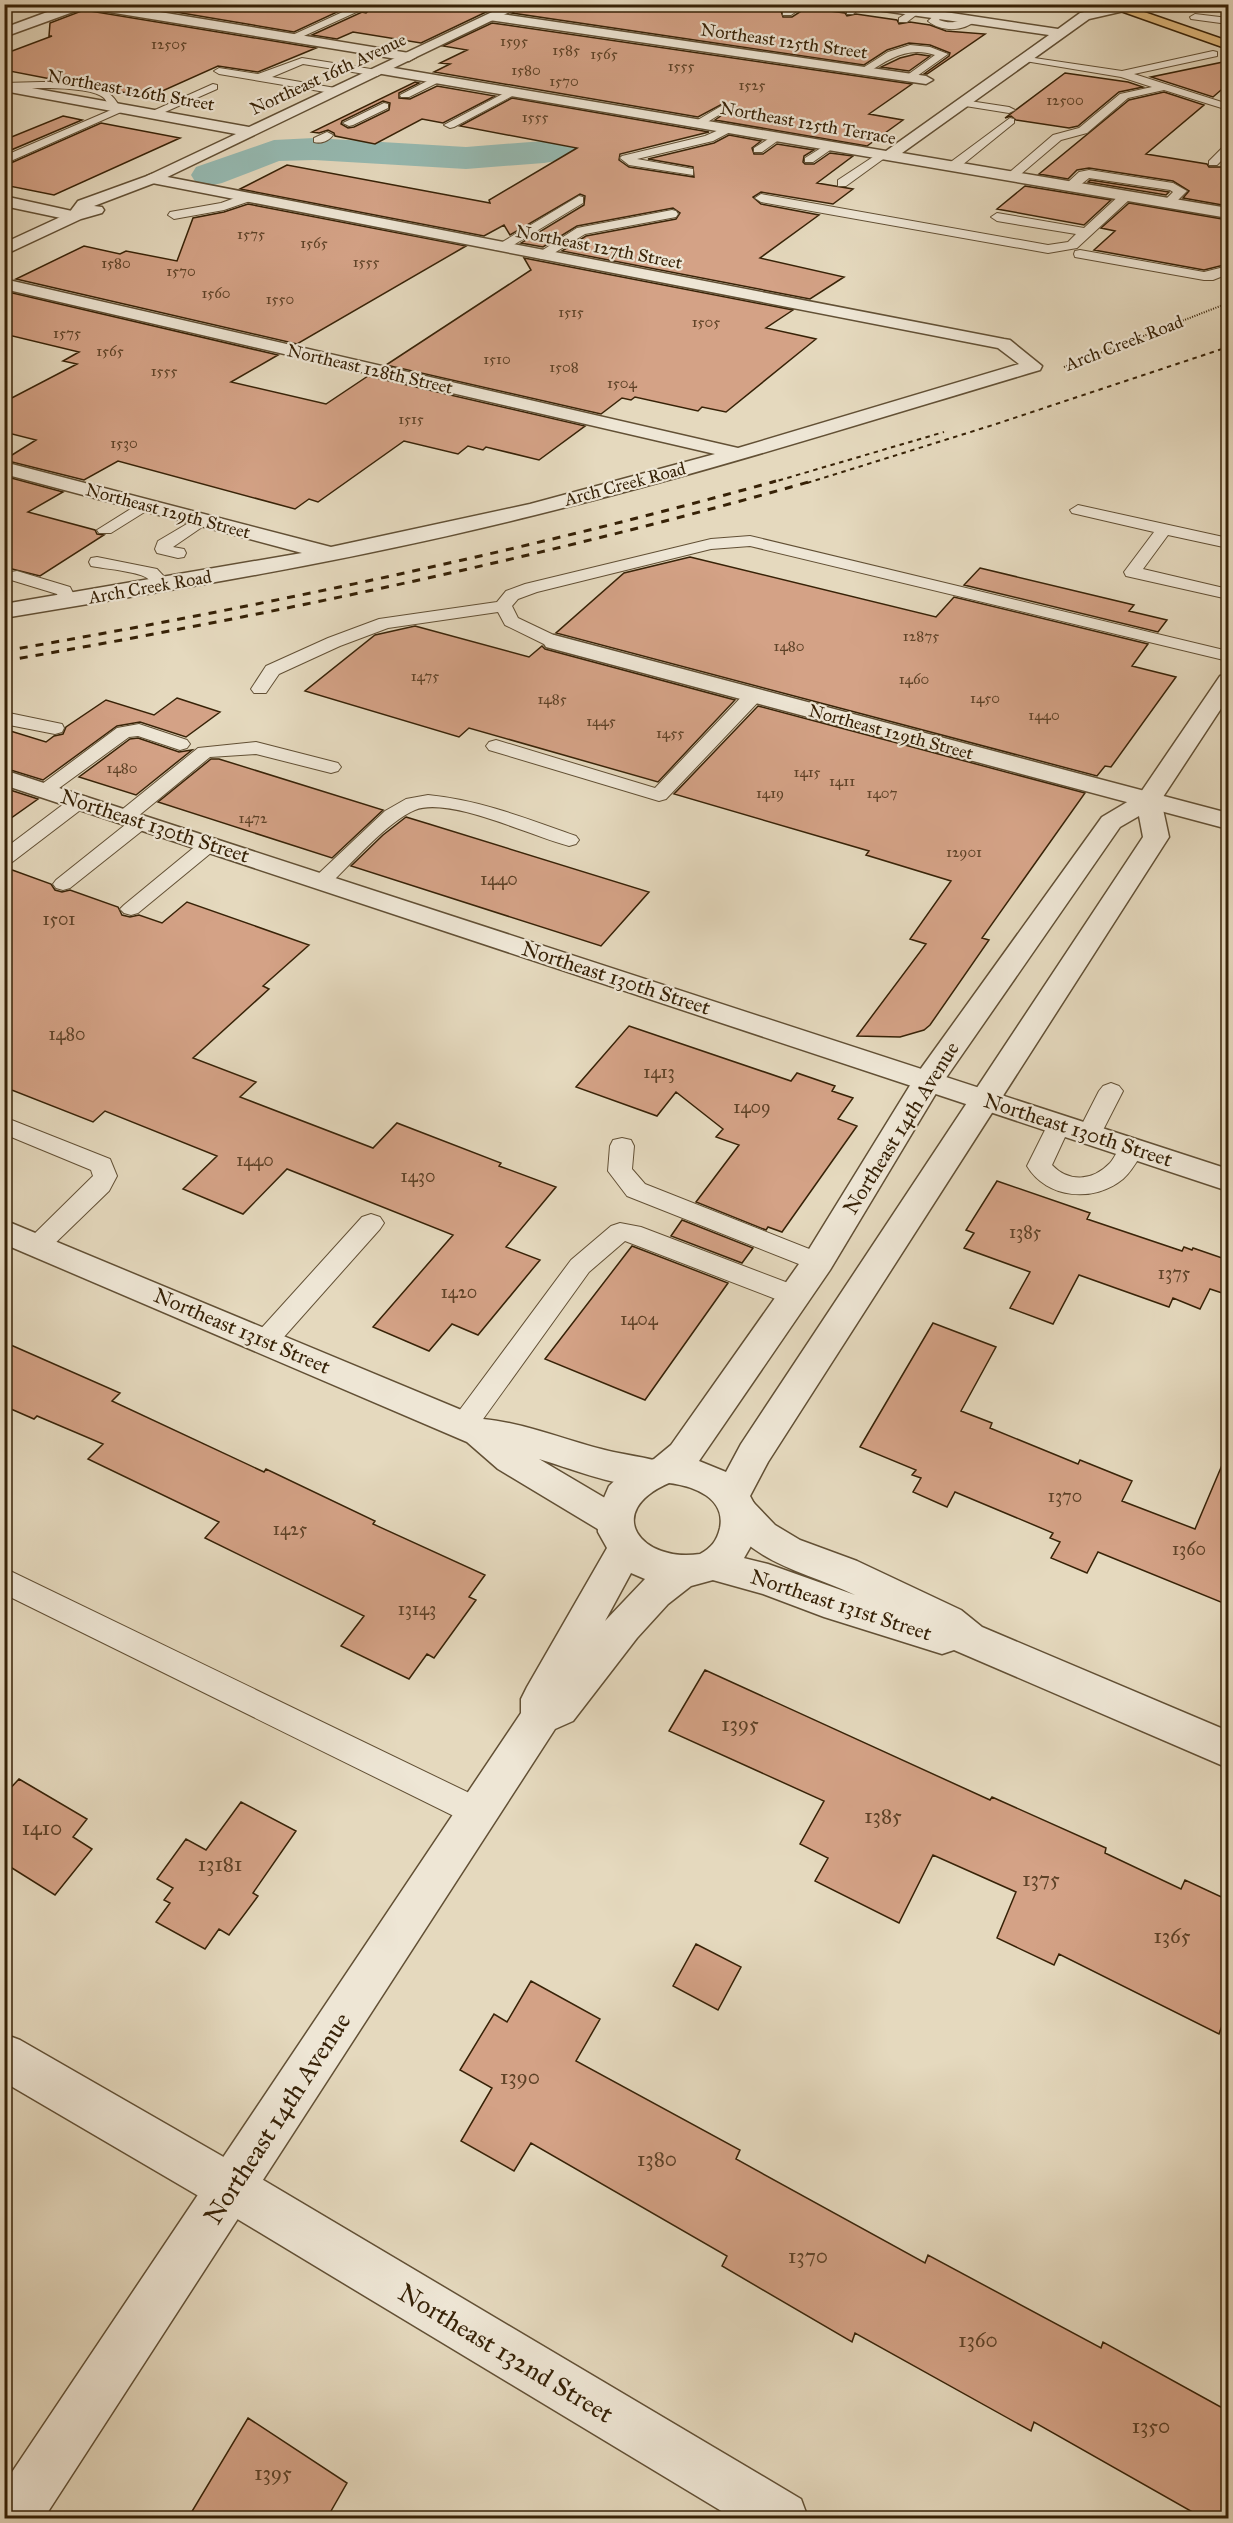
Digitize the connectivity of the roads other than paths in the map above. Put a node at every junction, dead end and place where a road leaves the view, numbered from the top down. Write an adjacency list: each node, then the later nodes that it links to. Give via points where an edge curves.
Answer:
1 (83, 4): 16 (street); 18 (street)
2 (520, 4): 13 (street, Northeast 16th Avenue)
3 (802, 4): 10 (lane)
4 (950, 4): 11 (lane)
5 (362, 5): 18 (lane)
6 (872, 5): 8 (lane); 9 (street)
7 (1113, 6): 17 (street, via 1085,16); 19 (main road)
8 (850, 12)
9 (915, 12): 11 (street); 14 (lane)
10 (787, 13)
11 (936, 15): 17 (street)
12 (1195, 16): 15 (lane)
13 (494, 17): 22 (street, Northeast 16th Avenue); 28 (street, Northeast 125th Street)
14 (903, 20)
15 (1228, 21)
16 (6, 32)
17 (1060, 33): 23 (street)
18 (291, 38): 22 (street)
19 (1228, 45)
20 (1213, 54): 30 (lane)
21 (1097, 55): 25 (lane)
22 (409, 57): 27 (street, Northeast 16th Avenue)
23 (1025, 58): 25 (lane); 29 (street)
24 (329, 65): 27 (lane); 32 (lane, via 296,62); 36 (lane)
25 (1080, 67): 30 (lane)
26 (219, 71): 32 (lane)
27 (379, 71): 34 (street, Northeast 125th Terrace); 41 (street, Northeast 16th Avenue)
28 (863, 71): 33 (street, Northeast 125th Street); 33 (lane, via 898,49 943,54)
29 (1004, 73): 31 (lane); 44 (street)
30 (1123, 74): 40 (lane)
31 (1027, 77)
32 (260, 78): 36 (lane)
33 (910, 78): 35 (street, Northeast 125th Street)
34 (437, 79): 42 (street, Northeast 125th Terrace); 43 (lane)
35 (926, 80)
36 (288, 83): 41 (lane)
37 (1182, 83): 40 (lane)
38 (4, 86): 47 (street, Northeast 126th Street)
39 (213, 87): 49 (lane)
40 (1164, 87): 46 (lane); 67 (lane, via 1124,96 1083,131 1057,137)
41 (337, 92): 54 (street, Northeast 16th Avenue)
42 (512, 92): 51 (street, Northeast 125th Terrace); 52 (lane)
43 (405, 95)
44 (963, 103): 61 (street); 65 (lane, via 1009,115)
45 (384, 106): 50 (lane)
46 (1228, 107)
47 (119, 108): 49 (street, Northeast 126th Street); 63 (lane)
48 (723, 108): 51 (lane)
49 (152, 114): 54 (street, Northeast 126th Street)
50 (349, 123)
51 (697, 124): 53 (street, Northeast 125th Terrace)
52 (450, 125)
53 (728, 129): 55 (street, Northeast 125th Terrace); 57 (lane, via 709,139)
54 (251, 132): 68 (street, Northeast 16th Avenue)
55 (776, 137): 56 (street, Northeast 125th Terrace); 59 (lane)
56 (829, 146): 61 (street, Northeast 125th Terrace); 62 (lane)
57 (668, 147): 60 (lane); 66 (lane, via 628,156 626,160)
58 (1228, 148): 64 (lane)
59 (758, 150)
60 (703, 154)
61 (885, 156): 65 (street, Northeast 125th Terrace); 69 (lane)
62 (809, 160)
63 (4, 161)
64 (1213, 163)
65 (952, 167): 67 (street, Northeast 125th Terrace)
66 (689, 172)
67 (1010, 177): 70 (street, Northeast 125th Terrace)
68 (152, 179): 72 (street, Northeast 127th Street); 80 (street, Northeast 16th Avenue, via 117,203)
69 (842, 183)
70 (1070, 187): 71 (street, Northeast 125th Terrace); 76 (lane, via 1083,175 1096,174 1173,186 1181,191)
71 (1126, 196): 76 (street, Northeast 125th Terrace); 84 (lane)
72 (246, 198): 79 (lane); 85 (street, Northeast 127th Street)
73 (761, 198): 84 (lane, via 1048,249 1072,245)
74 (579, 200): 85 (lane)
75 (4, 201): 80 (street)
76 (1168, 203): 77 (street, Northeast 125th Terrace)
77 (1228, 213)
78 (672, 214): 88 (lane, via 581,231)
79 (174, 215)
80 (75, 216): 83 (street, Northeast 16th Avenue)
81 (997, 217): 84 (lane)
82 (18, 220): 83 (street)
83 (51, 228): 86 (street, Northeast 16th Avenue)
84 (1086, 232)
85 (500, 247): 88 (street, Northeast 127th Street)
86 (4, 250)
87 (1080, 254): 89 (lane, via 1204,276)
88 (541, 255): 91 (street, Northeast 127th Street, via 1004,345)
89 (1228, 270)
90 (4, 284): 92 (street, Northeast 128th Street)
91 (1033, 366): 92 (street, Arch Creek Road)
92 (736, 454): 101 (street, Arch Creek Road, via 533,509)
93 (4, 468): 94 (street, Northeast 129th Street)
94 (145, 505): 96 (street, Northeast 129th Street); 98 (lane)
95 (1078, 510): 97 (lane)
96 (202, 520): 100 (lane, via 164,545 164,549); 101 (street, Northeast 129th Street)
97 (1164, 529): 99 (lane); 105 (lane, via 1132,572)
98 (105, 530)
99 (1228, 543)
100 (178, 553)
101 (331, 554): 104 (street, Arch Creek Road)
102 (97, 562): 104 (lane, via 151,573)
103 (17, 576): 106 (lane, via 64,591)
104 (164, 586): 106 (street, Arch Creek Road)
105 (1228, 594)
106 (68, 601): 108 (street, Arch Creek Road)
107 (503, 606): 109 (lane, via 511,621); 110 (lane, via 512,595 531,588 711,544 750,541); 112 (lane, via 385,623 272,670)
108 (4, 611)
109 (554, 642): 113 (street, Northeast 129th Street)
110 (1228, 656)
111 (1228, 683): 121 (street, Northeast 14th Avenue)
112 (260, 690)
113 (754, 695): 117 (lane, via 659,795); 121 (street, Northeast 129th Street)
114 (4, 718): 115 (lane)
115 (55, 728)
116 (180, 744): 120 (lane, via 139,730 124,732)
117 (496, 746)
118 (331, 767): 123 (lane, via 256,748 206,752)
119 (4, 777): 120 (street, Northeast 130th Street)
120 (44, 790): 122 (street, Northeast 130th Street)
121 (1149, 800): 124 (street, Northeast 129th Street); 131 (street, Northeast 14th Avenue, via 1111,822); 133 (street, via 1156,837)
122 (80, 801): 123 (street, Northeast 130th Street); 127 (lane)
123 (134, 819): 126 (street, Northeast 130th Street); 129 (lane)
124 (1228, 821)
125 (569, 840): 128 (lane, via 449,801 411,803)
126 (210, 844): 128 (street, Northeast 130th Street); 130 (lane)
127 (4, 859)
128 (322, 881): 131 (street, Northeast 130th Street)
129 (63, 884)
130 (131, 909)
131 (928, 1081): 133 (street, Northeast 130th Street); 143 (street, Northeast 14th Avenue)
132 (1111, 1091): 136 (lane)
133 (986, 1100): 134 (street, Northeast 130th Street); 148 (street, via 754,1454)
134 (1059, 1124): 136 (street, Northeast 130th Street); 138 (lane, via 1039,1166 1047,1176 1070,1186 1100,1183 1114,1173)
135 (4, 1125): 142 (lane, via 101,1165 105,1176)
136 (1089, 1134): 138 (street, Northeast 130th Street)
137 (622, 1146): 143 (lane, via 620,1171 636,1190)
138 (1133, 1148): 139 (street, Northeast 130th Street)
139 (1228, 1180)
140 (371, 1223): 145 (lane)
141 (4, 1231): 142 (street, Northeast 131st Street)
142 (38, 1245): 145 (street, Northeast 131st Street)
143 (818, 1262): 144 (street, Northeast 14th Avenue)
144 (795, 1296): 146 (lane, via 632,1233 620,1232 580,1266); 147 (street, Northeast 14th Avenue, via 684,1455)
145 (266, 1340): 146 (street, Northeast 131st Street)
146 (471, 1429): 147 (street, Northeast 131st Street, via 506,1435 607,1465); 149 (street, Northeast 131st Street, via 497,1450 587,1502)
147 (660, 1471): 148 (street, via 686,1470 705,1476); 149 (street, via 635,1482 622,1495 615,1508)
148 (736, 1504): 150 (street, via 741,1526 735,1542 726,1556); 152 (street, Northeast 131st Street, via 762,1536 779,1546 844,1572 947,1622)
149 (620, 1535): 150 (street, via 645,1563); 153 (street, Northeast 14th Avenue, via 541,1699)
150 (698, 1569): 152 (street, Northeast 131st Street, via 768,1580 940,1638); 153 (street, Northeast 14th Avenue, via 654,1593 559,1709)
151 (4, 1580): 155 (lane)
152 (968, 1639): 154 (street, Northeast 131st Street)
153 (541, 1717): 155 (street, Northeast 14th Avenue)
154 (1228, 1750)
155 (479, 1813): 157 (street, Northeast 14th Avenue)
156 (4, 2056): 157 (street, Northeast 132nd Street)
157 (231, 2188): 158 (street, Northeast 14th Avenue); 159 (street, Northeast 132nd Street)
158 (13, 2518)
159 (782, 2518)

